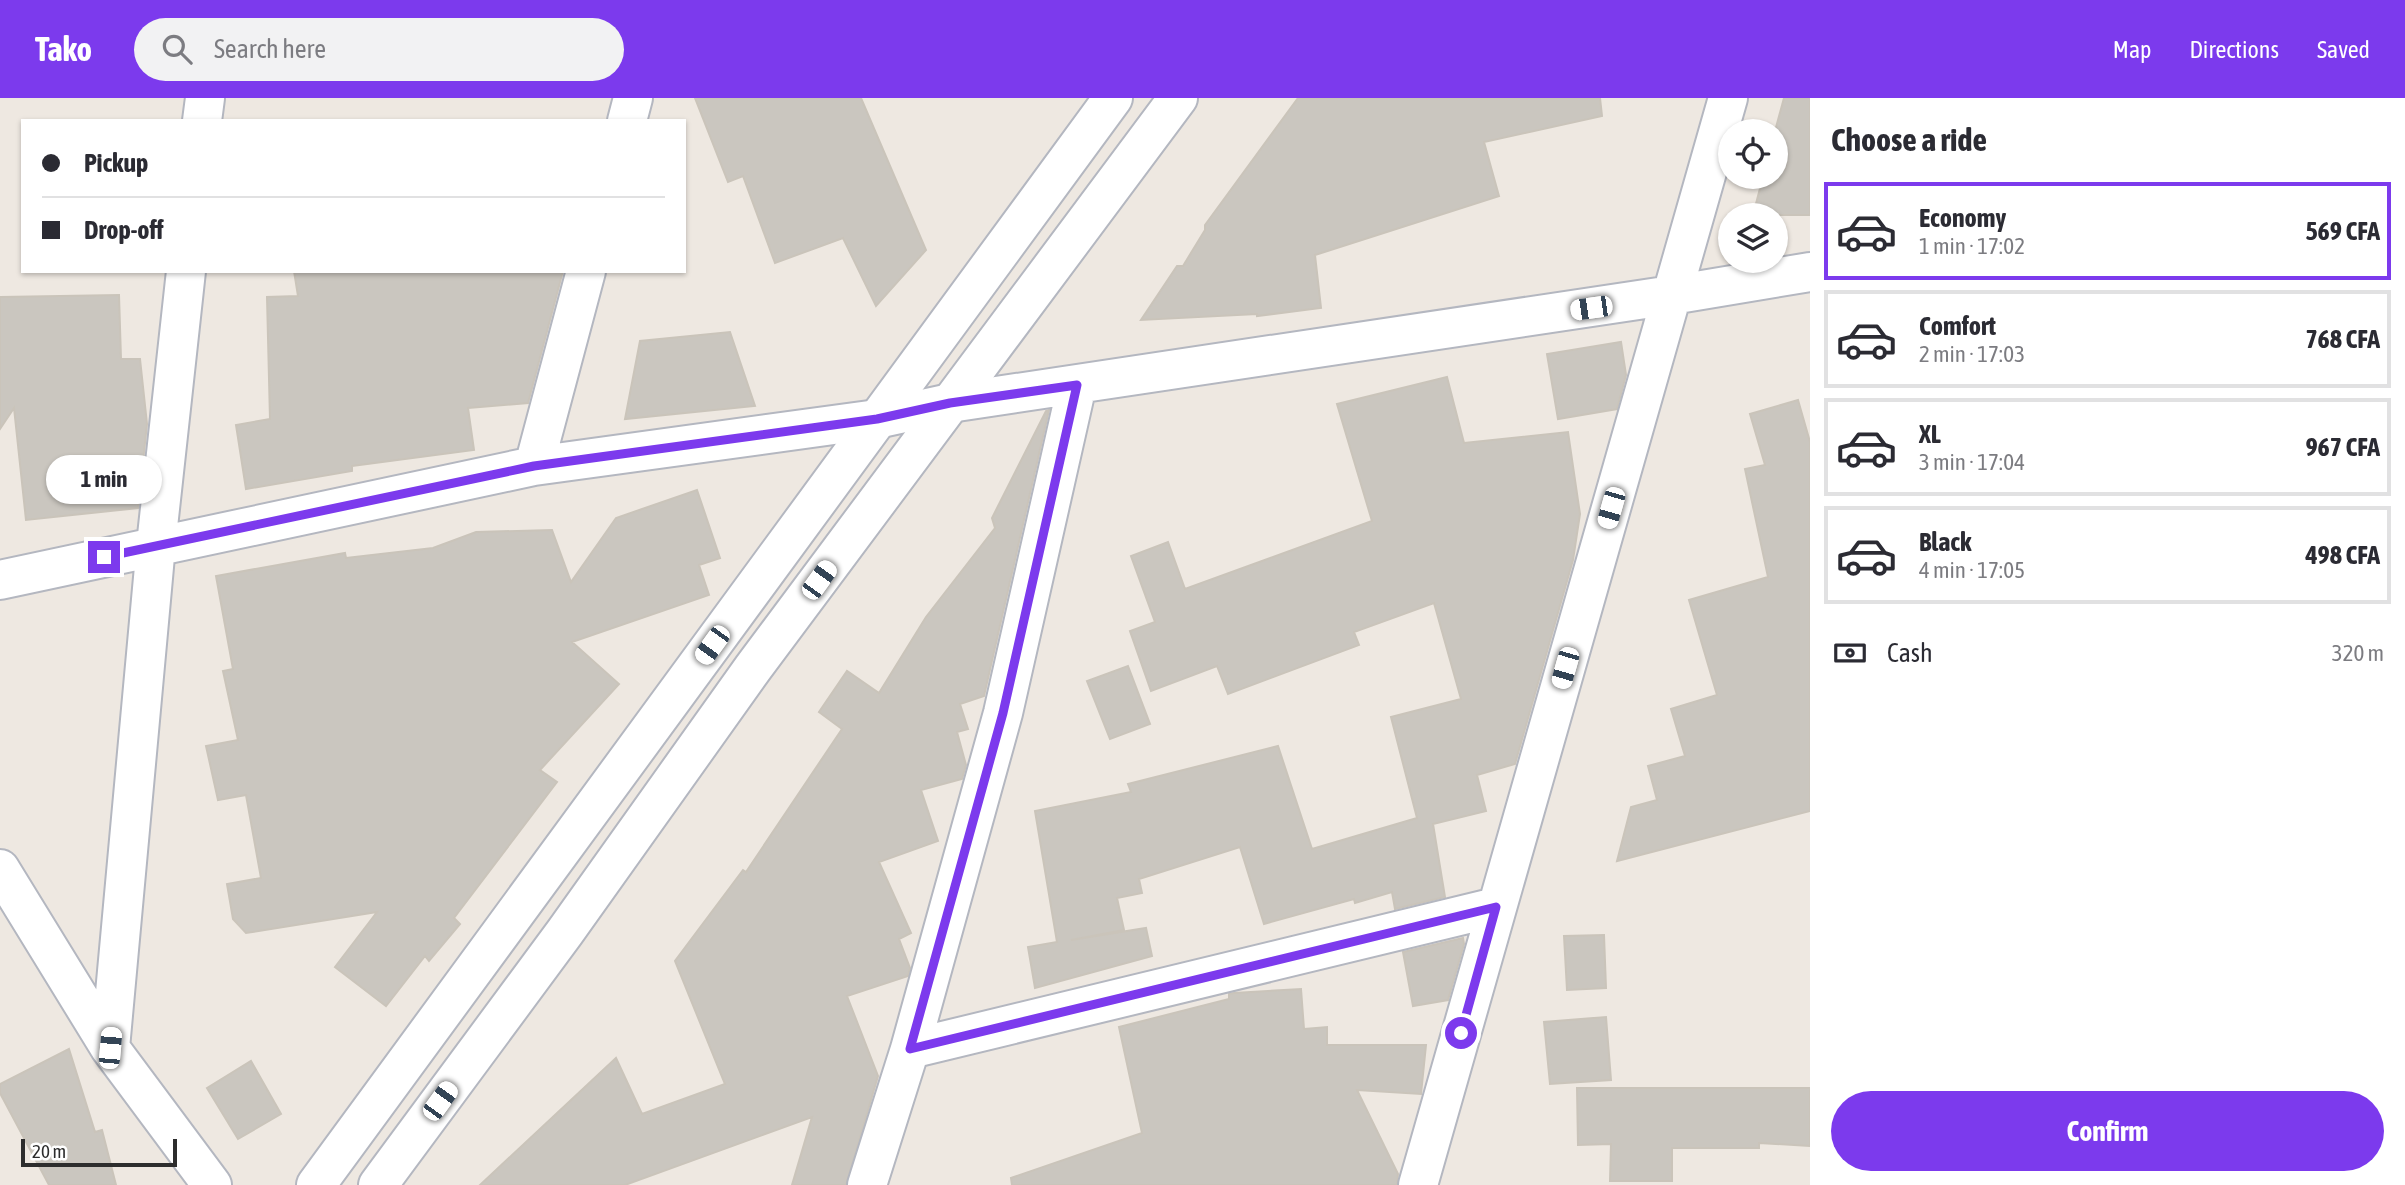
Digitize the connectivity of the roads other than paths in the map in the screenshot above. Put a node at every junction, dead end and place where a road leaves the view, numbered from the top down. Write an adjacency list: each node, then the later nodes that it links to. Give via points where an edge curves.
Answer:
1 (205, 98): 6 (street)
2 (633, 98): 7 (street)
3 (1113, 98): 14 (street)
4 (1178, 98): 13 (street)
5 (1728, 98): 11 (street)
6 (202, 119)
7 (628, 119)
8 (1810, 272): 11 (street)
9 (186, 273): 16 (street)
10 (585, 273): 15 (street)
11 (1672, 295): 12 (street); 19 (street)
12 (1077, 385): 13 (street); 21 (street, via 1003,713)
13 (950, 403): 14 (street); 24 (street)
14 (877, 419): 15 (street); 23 (street)
15 (534, 466): 16 (street)
16 (156, 545): 17 (street); 20 (street)
17 (0, 580)
18 (0, 869): 20 (street)
19 (1496, 907): 21 (street); 26 (street)
20 (110, 1048): 22 (street)
21 (910, 1049): 25 (street)
22 (212, 1185)
23 (317, 1185)
24 (378, 1185)
25 (867, 1185)
26 (1418, 1185)

